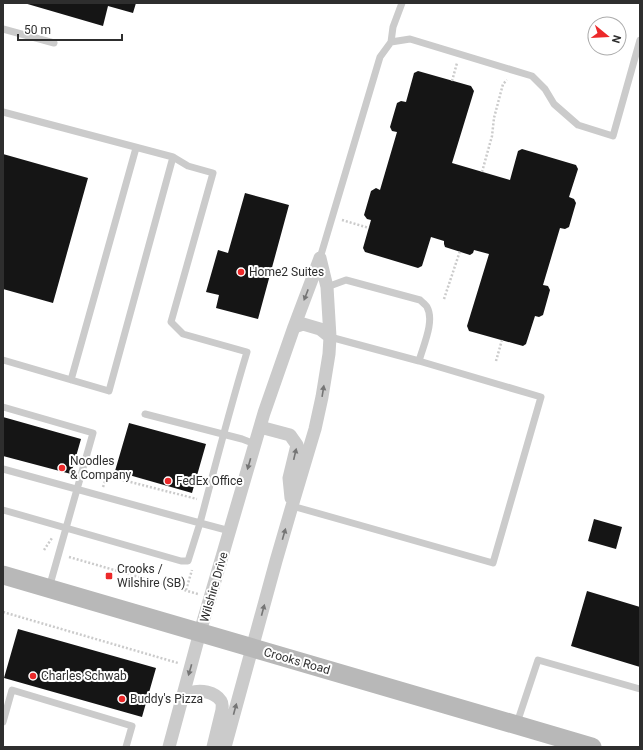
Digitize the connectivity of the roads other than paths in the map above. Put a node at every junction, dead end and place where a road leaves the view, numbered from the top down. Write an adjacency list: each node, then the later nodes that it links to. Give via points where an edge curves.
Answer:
1 (402, 3): 4 (lane, via 393,27)
2 (3, 29): 5 (lane)
3 (640, 40): 4 (lane, via 613,136 578,125 554,104 545,89 532,76 410,39)
4 (391, 42): 9 (lane, via 380,57)
5 (54, 43)
6 (3, 112): 7 (lane)
7 (136, 148): 8 (lane); 15 (lane)
8 (173, 158): 15 (lane, via 109,391); 19 (lane, via 188,166 214,173 171,322 183,334 247,352)
9 (320, 258): 10 (street); 11 (street, Wilshire Drive, one-way to 11)
10 (328, 287): 12 (street); 14 (lane, via 346,280 420,300 427,307 430,324)
11 (294, 326): 12 (street, via 303,324 320,329); 18 (street, Wilshire Drive)
12 (330, 336): 14 (lane); 23 (street, one-way to 12, via 315,430)
13 (3, 360): 15 (lane)
14 (419, 360): 23 (lane, via 541,397 493,563)
15 (71, 380)
16 (3, 407): 22 (lane, via 93,433)
17 (144, 414): 19 (lane)
18 (260, 427): 20 (street, Wilshire Drive); 23 (street, one-way to 18, via 289,478 297,445 290,435)
19 (224, 435): 20 (lane); 25 (lane)
20 (255, 444): 27 (street, Wilshire Drive, one-way to 27)
21 (3, 469): 22 (lane)
22 (78, 489): 25 (lane); 26 (lane)
23 (292, 506): 31 (street, one-way to 23)
24 (3, 510): 26 (lane)
25 (200, 523): 26 (lane, via 188,561); 27 (lane)
26 (66, 528): 29 (lane)
27 (230, 531): 30 (street, Wilshire Drive)
28 (3, 575): 29 (main road, Crooks Road)
29 (49, 588): 30 (main road, Crooks Road)
30 (200, 632): 31 (main road, Crooks Road); 33 (street, Wilshire Drive, one-way to 33)
31 (252, 647): 35 (main road, Crooks Road); 39 (street, one-way to 31)
32 (640, 689): 35 (lane, via 538,660)
33 (181, 701): 37 (street, Wilshire Drive); 38 (street, via 191,692 197,691 213,694 221,701 222,710)
34 (3, 722): 36 (lane, via 12,690 132,726)
35 (517, 726): 40 (main road, Crooks Road)
36 (126, 747)
37 (169, 747)
38 (213, 747)
39 (225, 747)
40 (592, 747)

